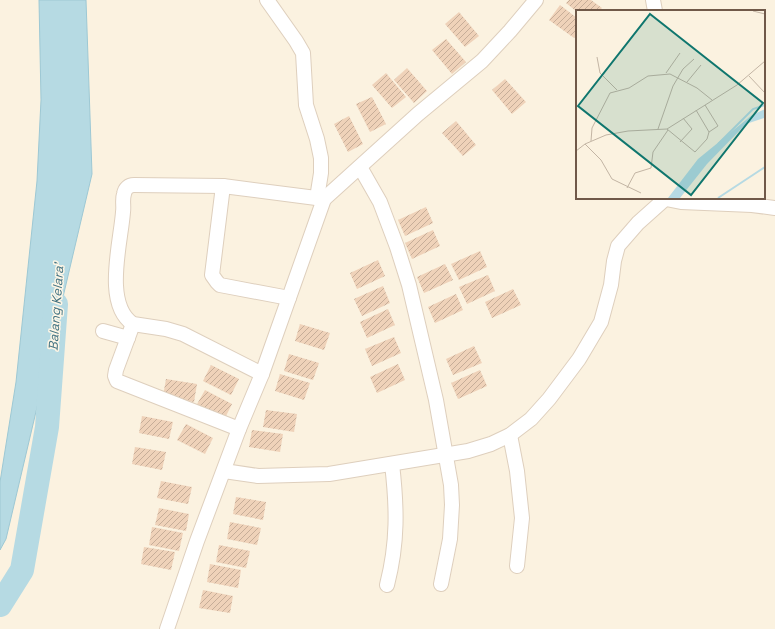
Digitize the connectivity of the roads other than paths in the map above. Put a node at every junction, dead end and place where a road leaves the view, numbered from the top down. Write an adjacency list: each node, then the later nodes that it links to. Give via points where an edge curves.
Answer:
1 (267, 0): 7 (street, via 302,53 306,105 321,158)
2 (536, 0): 5 (street, via 482,61)
3 (653, 0): 4 (street)
4 (656, 10)
5 (360, 167): 7 (street); 18 (street, via 380,202 397,247 436,400)
6 (223, 186): 7 (street); 11 (street, via 212,275 214,279 220,285); 12 (street, via 130,185 126,189 116,288 117,302)
7 (320, 199): 11 (street)
8 (665, 199): 17 (street, via 638,223 618,246 601,322 579,359 549,400 531,419)
9 (670, 199): 10 (street, via 681,202)
10 (775, 208)
11 (289, 298): 15 (street)
12 (132, 324): 14 (street); 15 (street, via 183,334)
13 (103, 331): 14 (street)
14 (128, 338): 16 (street, via 116,370 117,381)
15 (262, 374): 16 (street)
16 (239, 429): 20 (street)
17 (510, 435): 18 (street, via 491,444); 21 (street, via 522,518)
18 (446, 455): 19 (street); 22 (street, via 452,485 452,519)
19 (392, 464): 20 (street, via 298,476 258,476); 23 (street, via 396,522 392,567)
20 (224, 471): 24 (street)
21 (517, 566)
22 (441, 584)
23 (387, 585)
24 (167, 629)

